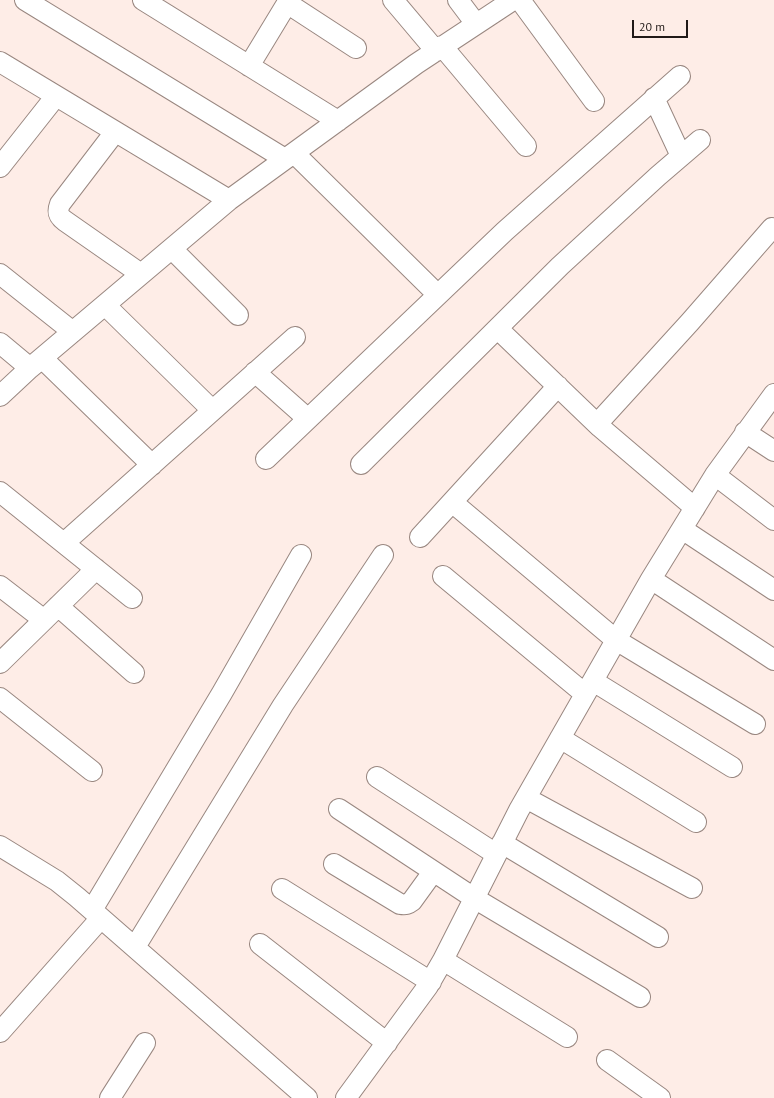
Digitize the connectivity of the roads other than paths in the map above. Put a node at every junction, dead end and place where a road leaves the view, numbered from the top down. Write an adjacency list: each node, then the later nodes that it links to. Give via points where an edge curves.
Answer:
1 (25, 0): 21 (street)
2 (143, 0): 12 (street)
3 (393, 0): 10 (street)
4 (458, 0): 8 (street)
5 (513, 0): 8 (street)
6 (520, 0): 16 (street)
7 (288, 1): 9 (street); 12 (street)
8 (476, 24): 10 (street)
9 (356, 48)
10 (439, 49): 17 (street); 20 (street)
11 (0, 62): 14 (street)
12 (249, 66): 17 (street)
13 (680, 76): 15 (street)
14 (56, 96): 18 (street); 23 (street)
15 (654, 98): 22 (street); 29 (street, via 505,231)
16 (594, 101)
17 (338, 121): 21 (street)
18 (115, 132): 24 (street); 28 (street, via 58,210 60,217 65,221)
19 (700, 140): 22 (street)
20 (526, 146)
21 (289, 156): 24 (street); 29 (street)
22 (681, 156): 32 (street, via 560,266)
23 (0, 167)
24 (229, 200): 26 (street)
25 (772, 228): 43 (street)
26 (172, 249): 28 (street); 31 (street)
27 (0, 274): 33 (street)
28 (141, 274): 30 (street)
29 (438, 295): 42 (street)
30 (105, 305): 33 (street); 41 (street)
31 (238, 316)
32 (498, 329): 38 (street); 47 (street)
33 (73, 332): 36 (street)
34 (295, 337): 37 (street)
35 (0, 343): 36 (street)
36 (36, 363): 40 (street); 48 (street)
37 (255, 372): 41 (street); 42 (street)
38 (558, 386): 43 (street); 51 (street)
39 (774, 394): 44 (street)
40 (0, 396)
41 (212, 410): 48 (street)
42 (308, 419): 46 (street)
43 (596, 424): 52 (street)
44 (745, 432): 45 (street); 49 (street)
45 (774, 451)
46 (266, 459)
47 (361, 464)
48 (152, 465): 56 (street)
49 (715, 475): 52 (street); 53 (street)
50 (0, 492): 56 (street)
51 (452, 502): 55 (street); 67 (street)
52 (695, 508): 54 (street)
53 (774, 520)
54 (682, 529): 61 (street); 63 (street)
55 (420, 537)
56 (64, 543): 59 (street)
57 (301, 555): 88 (street)
58 (383, 555): 91 (street, via 283,705)
59 (96, 569): 64 (street); 65 (street)
60 (443, 576): 71 (street)
61 (651, 579): 67 (street); 69 (street)
62 (0, 586): 66 (street)
63 (774, 590)
64 (132, 598)
65 (58, 606): 66 (street); 70 (street)
66 (44, 620): 68 (street)
67 (616, 640): 71 (street); 73 (street)
68 (2, 657)
69 (774, 660)
70 (134, 674)
71 (589, 688): 74 (street); 75 (street)
72 (0, 698): 76 (street)
73 (755, 724)
74 (560, 738): 78 (street); 80 (street)
75 (732, 766)
76 (92, 772)
77 (377, 777): 82 (street)
78 (526, 798): 82 (street); 85 (street)
79 (339, 809): 84 (street)
80 (696, 822)
81 (0, 846): 88 (street, via 62,885)
82 (499, 849): 87 (street); 89 (street)
83 (334, 864): 84 (street, via 404,905 412,901)
84 (433, 872): 87 (street)
85 (692, 888)
86 (282, 889): 93 (street)
87 (474, 898): 92 (street); 94 (street)
88 (97, 914): 91 (street); 95 (street)
89 (658, 937)
90 (260, 944): 98 (street)
91 (135, 947): 101 (street)
92 (443, 960): 93 (street); 96 (street)
93 (431, 982): 98 (street)
94 (640, 998)
95 (0, 1032)
96 (567, 1037)
97 (145, 1043): 100 (street)
98 (387, 1043): 102 (street)
99 (608, 1060): 103 (street)
100 (110, 1098)
101 (306, 1098)
102 (346, 1098)
103 (660, 1098)

